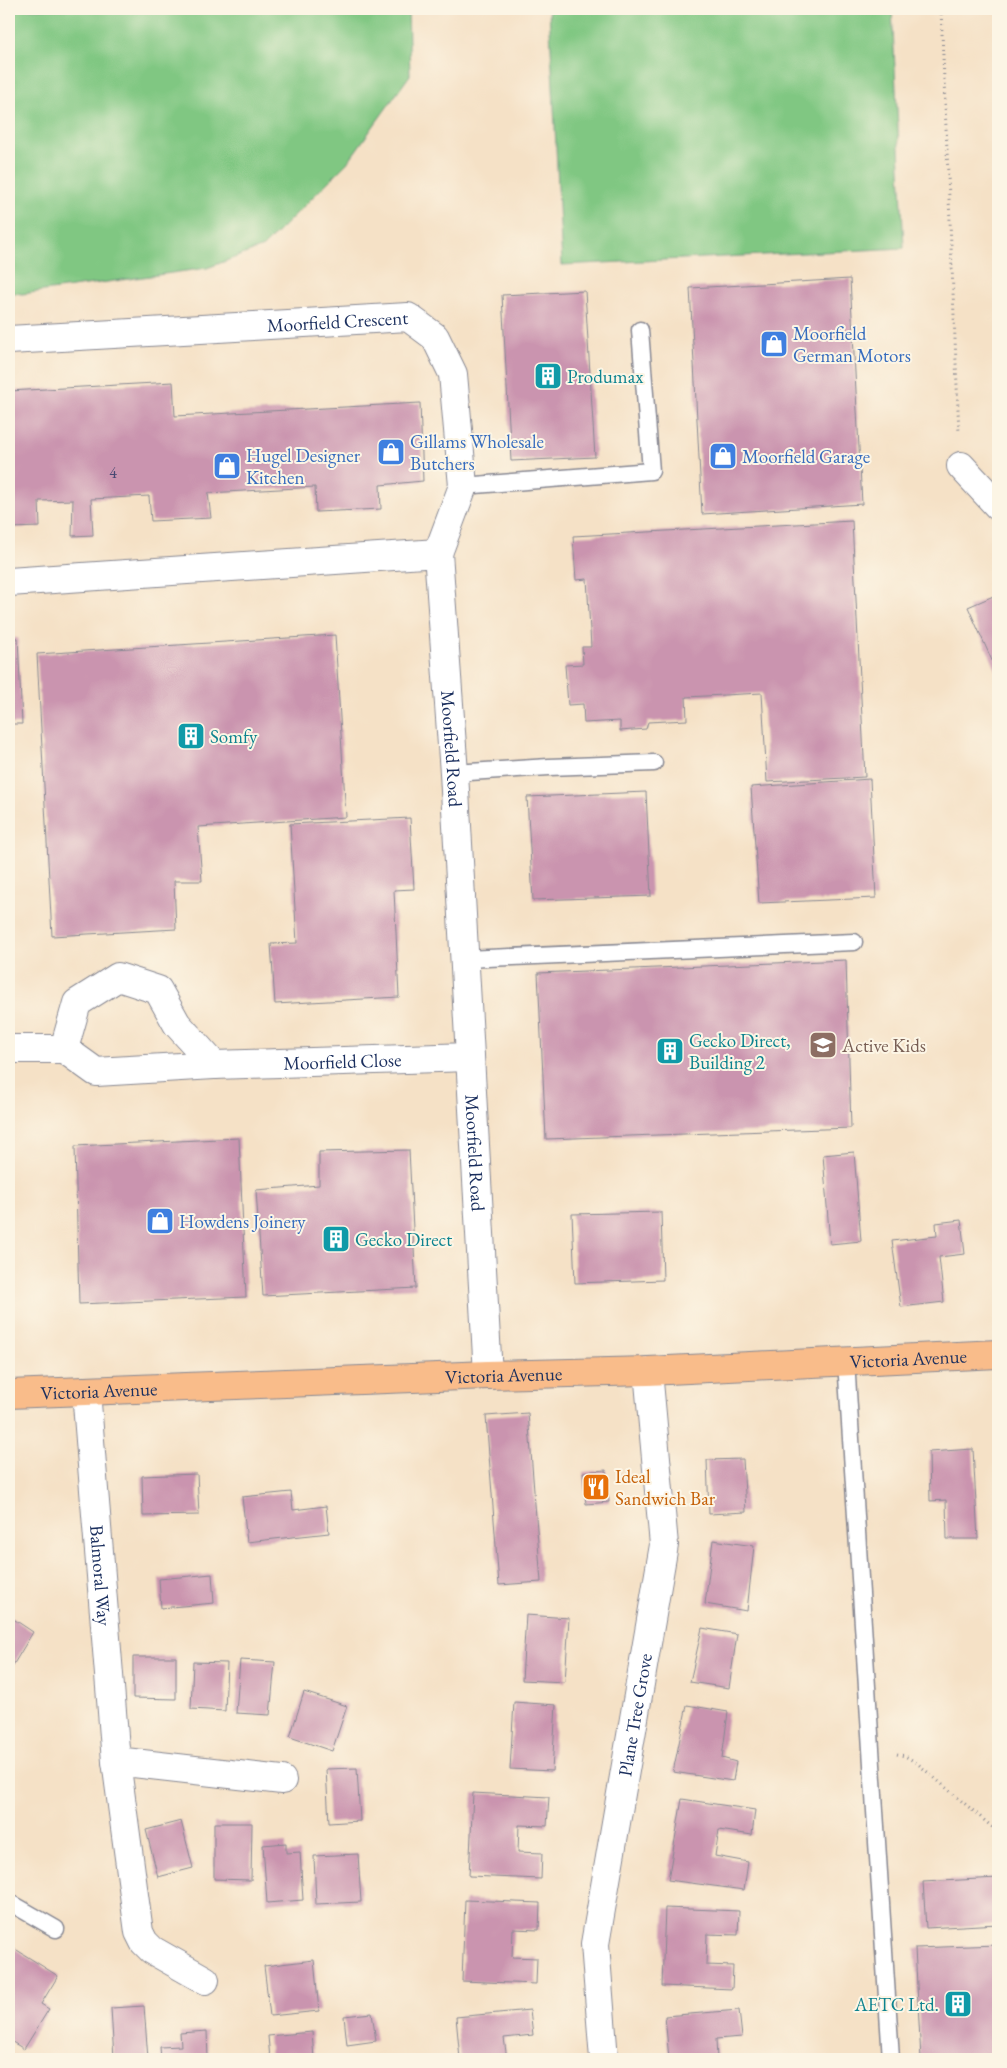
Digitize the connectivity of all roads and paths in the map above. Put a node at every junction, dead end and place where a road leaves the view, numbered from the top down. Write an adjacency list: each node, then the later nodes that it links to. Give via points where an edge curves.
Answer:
1 (941, 9): 4 (path)
2 (640, 330): 5 (lane, via 651,471)
3 (9, 340): 5 (street, Moorfield Crescent, via 408,317 434,337 453,374)
4 (961, 466): 6 (street)
5 (464, 486): 7 (street, Moorfield Crescent)
6 (998, 506)
7 (438, 553): 8 (street); 10 (street, Moorfield Road)
8 (9, 582)
9 (654, 763): 10 (lane)
10 (454, 773): 12 (street, Moorfield Road)
11 (854, 942): 12 (lane)
12 (465, 959): 15 (street, Moorfield Road)
13 (9, 1049): 14 (street)
14 (64, 1049): 16 (street, Moorfield Close, via 96,1072); 16 (street, via 77,1003 118,977 158,990 177,1024)
15 (470, 1057): 16 (street, Moorfield Close); 20 (street, Moorfield Road)
16 (214, 1065)
17 (998, 1354): 18 (highway, Victoria Avenue)
18 (846, 1361): 19 (highway, Victoria Avenue); 23 (lane)
19 (648, 1371): 20 (highway, Victoria Avenue); 30 (street, Plane Tree Grove, via 664,1545 595,1944)
20 (488, 1375): 21 (highway, Victoria Avenue)
21 (86, 1391): 22 (highway, Victoria Avenue); 24 (street, Balmoral Way)
22 (9, 1394)
23 (871, 1756): 26 (path, via 892,1754 905,1756 917,1763); 31 (lane)
24 (116, 1761): 25 (street); 29 (street, Balmoral Way, via 139,1932 152,1950)
25 (282, 1780)
26 (998, 1832)
27 (9, 1902): 28 (lane)
28 (56, 1929)
29 (205, 1980)
30 (604, 2059)
31 (891, 2059)

